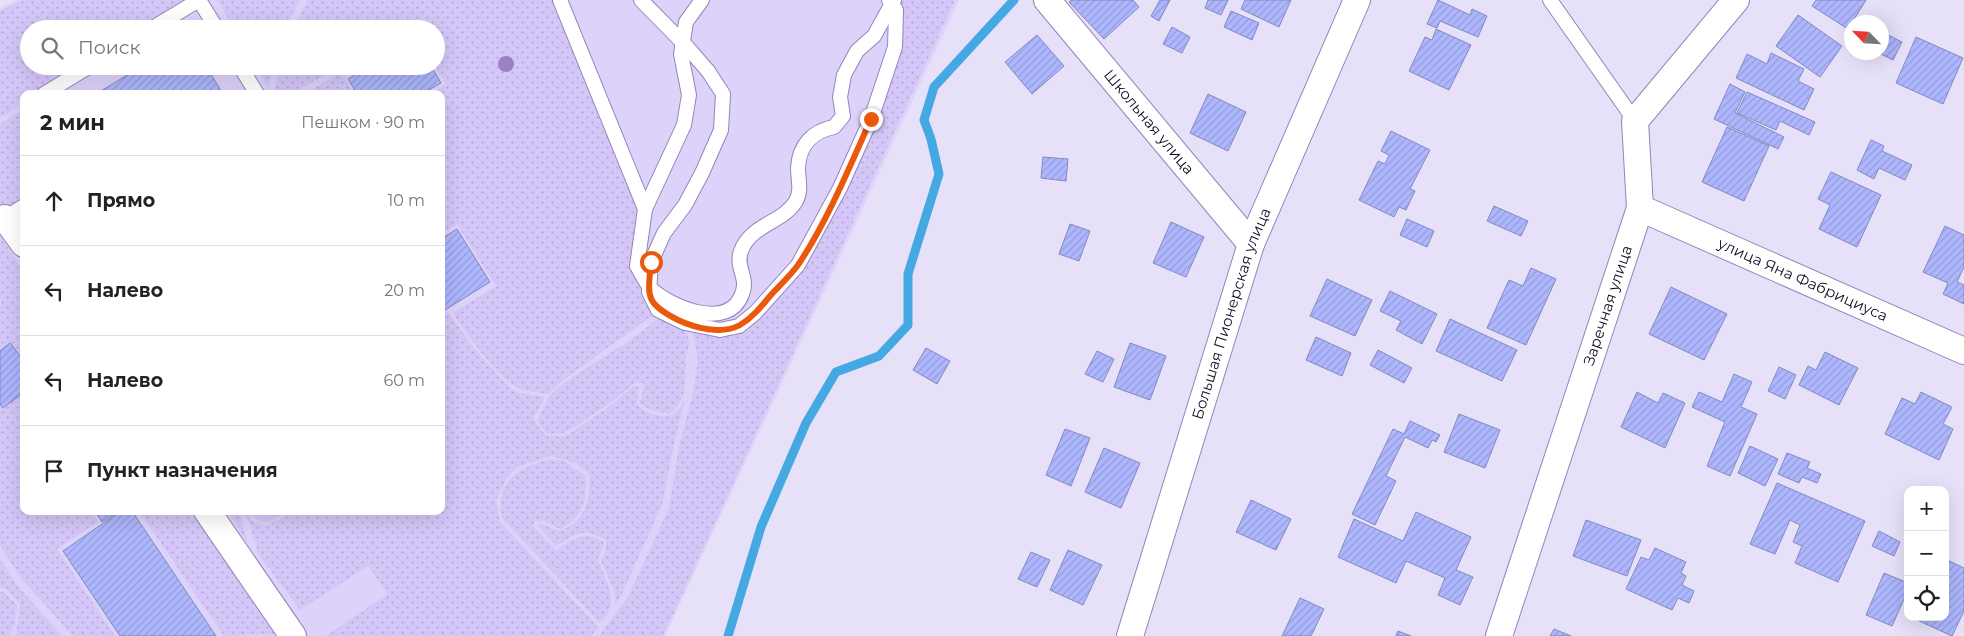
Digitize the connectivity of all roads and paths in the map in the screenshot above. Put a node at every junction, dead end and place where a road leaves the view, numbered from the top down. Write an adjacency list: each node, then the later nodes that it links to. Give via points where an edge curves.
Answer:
1 (560, 0): 18 (lane)
2 (641, 0): 11 (lane)
3 (702, 0): 11 (lane, via 686,22)
4 (1047, 0): 21 (street, Школьная улица)
5 (1357, 0): 21 (street, Большая Пионерская улица)
6 (1550, 0): 16 (lane)
7 (1736, 0): 16 (street)
8 (891, 1): 22 (lane, via 874,36 857,51 844,75 840,96 843,116 834,127 811,135 800,155 798,169 801,181 793,206 788,213 755,232 741,250 738,264 745,278 743,294 734,308 716,315 698,312); 22 (lane, via 896,10 895,47 871,119 840,188 798,265 755,313 739,326 720,330 685,323 658,310 648,292)
9 (167, 20): 10 (lane, via 199,0)
10 (211, 20)
11 (683, 43): 18 (lane, via 681,54 690,95 684,126); 22 (lane, via 723,94 721,130 685,205 664,233 651,262)
12 (75, 75): 14 (lane)
13 (245, 75): 15 (lane)
14 (51, 90)
15 (255, 90)
16 (1635, 121): 17 (street, Заречная улица)
17 (1640, 208): 23 (street, улица Яна Фабрициуса); 27 (street, Заречная улица)
18 (645, 209): 22 (lane, via 637,266)
19 (15, 212): 20 (street)
20 (20, 230)
21 (1251, 244): 26 (street, Большая Пионерская улица)
22 (649, 285)
23 (1964, 351)
24 (210, 515): 25 (street)
25 (293, 636)
26 (1130, 636)
27 (1499, 636)

